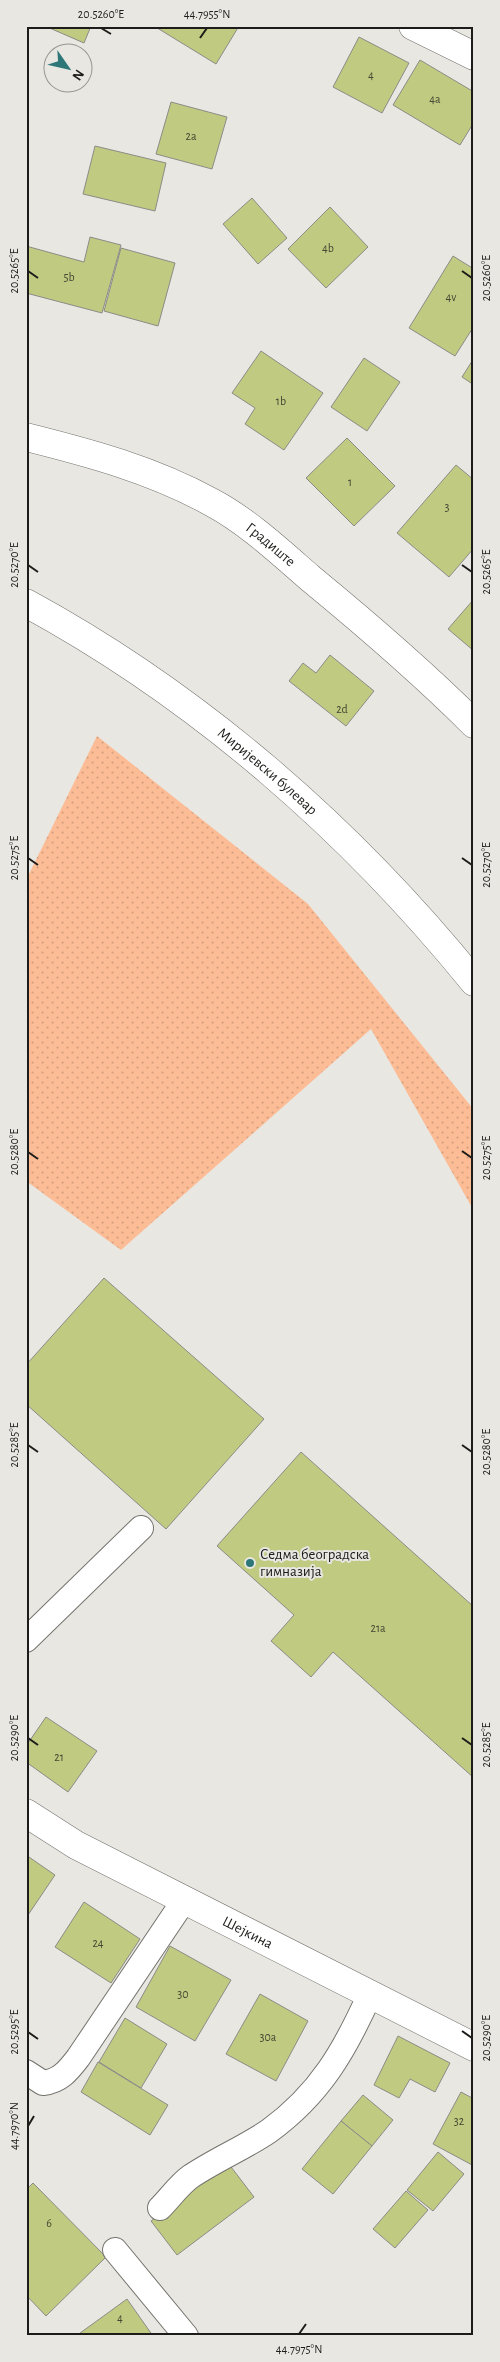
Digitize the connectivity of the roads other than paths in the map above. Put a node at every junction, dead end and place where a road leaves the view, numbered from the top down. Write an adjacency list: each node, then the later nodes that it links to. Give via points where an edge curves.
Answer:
1 (413, 26): 2 (street)
2 (474, 56)
3 (26, 437): 5 (street, Градиште, via 161,478 213,503 251,529 344,606)
4 (26, 603): 6 (street, Миријевски булевар, via 155,682 269,770 396,891)
5 (474, 724)
6 (474, 982)
7 (141, 1528): 8 (lane)
8 (26, 1640)
9 (26, 1813): 10 (street, Шејкина, via 76,1845)
10 (185, 1899): 11 (street, Шејкина); 13 (lane, via 65,2074 52,2082)
11 (370, 1994): 12 (street, Шејкина); 14 (lane, via 334,2065 301,2105 268,2132 188,2178)
12 (474, 2047)
13 (32, 2083)
14 (160, 2208)
15 (115, 2250): 16 (lane)
16 (186, 2336)

